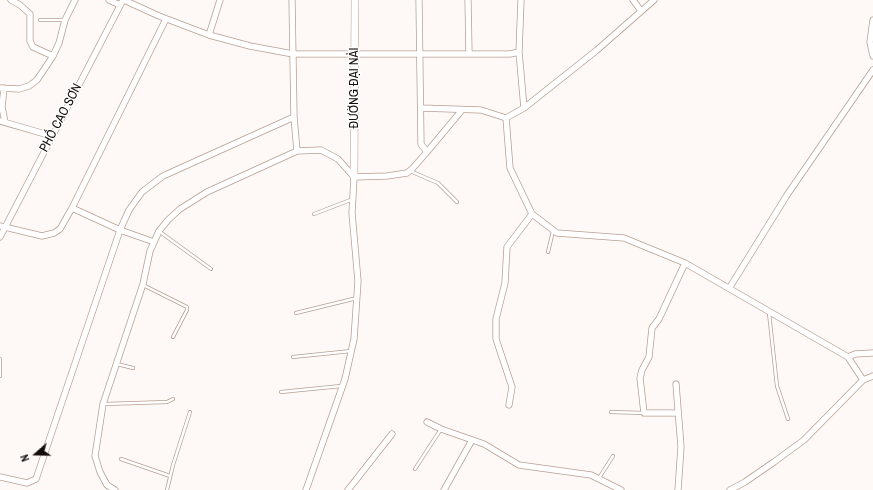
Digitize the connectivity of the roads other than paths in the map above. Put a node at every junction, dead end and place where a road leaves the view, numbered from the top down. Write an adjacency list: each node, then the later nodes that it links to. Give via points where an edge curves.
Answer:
1 (11, 0): 24 (street, via 30,14 30,41 33,47)
2 (75, 0): 16 (street)
3 (109, 0): 12 (street)
4 (220, 0): 18 (street)
5 (292, 0): 22 (street)
6 (355, 0): 23 (street, ĐƯỜNG ĐẠI NẢI)
7 (419, 0): 19 (street)
8 (468, 0): 21 (street)
9 (521, 0): 20 (street)
10 (633, 0): 13 (street)
11 (654, 0): 13 (street)
12 (122, 2): 14 (street); 34 (street, PHỐ CAO SƠN)
13 (641, 11): 29 (street)
14 (166, 19): 18 (street); 41 (street)
15 (40, 20): 16 (lane)
16 (64, 20): 24 (street)
17 (873, 20): 25 (street, via 870,42)
18 (209, 35): 22 (street)
19 (419, 52): 21 (street); 23 (street); 28 (street)
20 (519, 52): 21 (street); 29 (street)
21 (469, 53)
22 (293, 54): 23 (street); 31 (street)
23 (355, 54): 38 (street, ĐƯỜNG ĐẠI NẢI)
24 (53, 56): 27 (street, via 45,70 29,86 19,89)
25 (873, 56)
26 (873, 70): 54 (street, via 787,195)
27 (2, 88): 33 (street)
28 (421, 108): 30 (street); 36 (street, via 421,146)
29 (524, 108): 32 (street)
30 (462, 110): 32 (street, via 481,110); 36 (street)
31 (294, 117): 35 (street); 45 (street, via 163,176 142,192 129,210)
32 (506, 118): 43 (street, via 510,168)
33 (3, 121): 34 (street)
34 (52, 136): 44 (street, PHỐ CAO SƠN)
35 (297, 151): 38 (street, via 321,150 329,153 342,162); 47 (street, via 206,192 180,209)
36 (427, 152): 37 (street)
37 (410, 171): 38 (street, via 387,176); 40 (lane, via 434,181)
38 (354, 177): 39 (street)
39 (353, 199): 42 (lane); 55 (street)
40 (458, 202)
41 (72, 208): 44 (street, via 60,229 54,233 42,236); 45 (street)
42 (314, 214)
43 (532, 214): 46 (street); 74 (street, via 507,247 505,284 496,319 496,339 512,387)
44 (2, 227): 48 (street, PHỐ CAO SƠN)
45 (120, 230): 49 (street); 88 (street, via 36,479 27,483)
46 (553, 230): 50 (lane); 51 (street, via 562,234 624,238)
47 (159, 231): 49 (street); 52 (lane)
48 (0, 237)
49 (154, 242): 53 (street)
50 (548, 252)
51 (685, 263): 54 (street); 77 (street, via 659,319 652,328 649,357 640,378)
52 (211, 269)
53 (143, 284): 58 (lane, via 187,307 188,310); 64 (street)
54 (730, 287): 56 (street)
55 (357, 298): 57 (lane); 59 (street)
56 (769, 312): 62 (street); 79 (lane, via 777,386)
57 (296, 313)
58 (173, 338)
59 (351, 351): 61 (lane); 70 (street)
60 (873, 353): 62 (street)
61 (293, 357)
62 (848, 357): 68 (street)
63 (0, 359): 66 (lane)
64 (116, 364): 65 (lane); 73 (street)
65 (133, 368)
66 (0, 376)
67 (873, 376): 68 (street)
68 (863, 380): 97 (street, via 804,440)
69 (676, 384): 78 (street)
70 (342, 386): 71 (lane); 92 (street)
71 (281, 392)
72 (172, 399): 73 (lane, via 167,402)
73 (103, 404): 90 (street, via 96,456 107,485)
74 (509, 405)
75 (190, 412): 87 (lane)
76 (611, 412): 77 (lane)
77 (644, 413): 78 (street)
78 (677, 413): 96 (street, via 681,447)
79 (788, 419)
80 (427, 422): 81 (street)
81 (441, 429): 83 (street); 86 (lane)
82 (392, 434): 93 (street)
83 (472, 440): 89 (street, via 491,447 519,465); 94 (street)
84 (613, 456): 89 (lane)
85 (121, 459): 87 (lane)
86 (414, 469)
87 (170, 476): 91 (lane)
88 (0, 477)
89 (599, 478): 95 (street)
90 (115, 490)
91 (167, 490)
92 (306, 490)
93 (348, 490)
94 (444, 490)
95 (621, 490)
96 (678, 490)
97 (730, 490)

